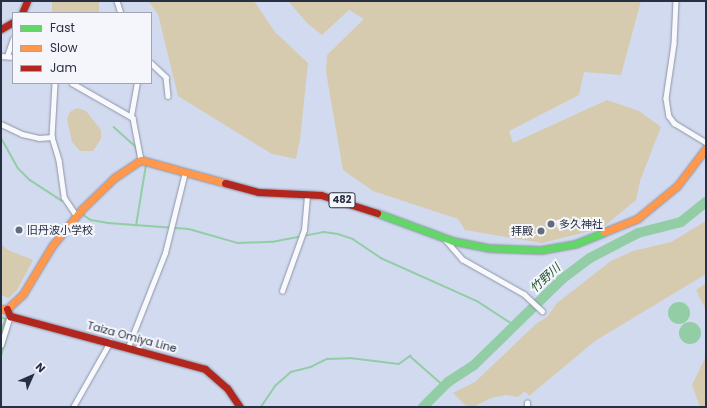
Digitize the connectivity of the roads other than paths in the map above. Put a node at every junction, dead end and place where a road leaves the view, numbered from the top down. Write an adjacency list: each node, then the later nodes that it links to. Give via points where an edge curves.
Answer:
1 (27, 1): 4 (main road)
2 (117, 1): 5 (street)
3 (676, 1): 18 (street, via 674,44 666,98 669,116 674,123)
4 (22, 12)
5 (121, 12)
6 (12, 23): 7 (main road)
7 (1, 29)
8 (12, 41): 9 (street)
9 (4, 56)
10 (152, 64): 14 (street, via 166,77)
11 (55, 84): 17 (street)
12 (74, 84): 15 (street)
13 (137, 84): 15 (street)
14 (168, 96)
15 (131, 116): 20 (street)
16 (1, 124): 17 (street, via 22,134 39,138)
17 (52, 137): 23 (street, via 59,160 64,197)
18 (706, 142)
19 (706, 148): 24 (main road, 482, via 677,186 655,207 619,228 575,244 541,250 488,248)
20 (142, 160): 21 (main road, 482); 23 (main road, via 114,178)
21 (185, 172): 22 (main road, 482, via 258,192); 30 (street, via 166,253)
22 (307, 195): 24 (main road, 482, via 340,200); 25 (street, via 304,230)
23 (76, 215): 26 (main road, via 52,246 23,294)
24 (444, 238): 27 (street, via 462,259 524,294)
25 (282, 291)
26 (6, 311): 28 (main road, Taiza Omiya Line); 29 (street)
27 (542, 311)
28 (110, 342): 30 (main road, Taiza Omiya Line); 31 (street)
29 (1, 345)
30 (128, 347): 32 (main road, Taiza Omiya Line, via 205,369 227,388)
31 (73, 407)
32 (240, 407)

